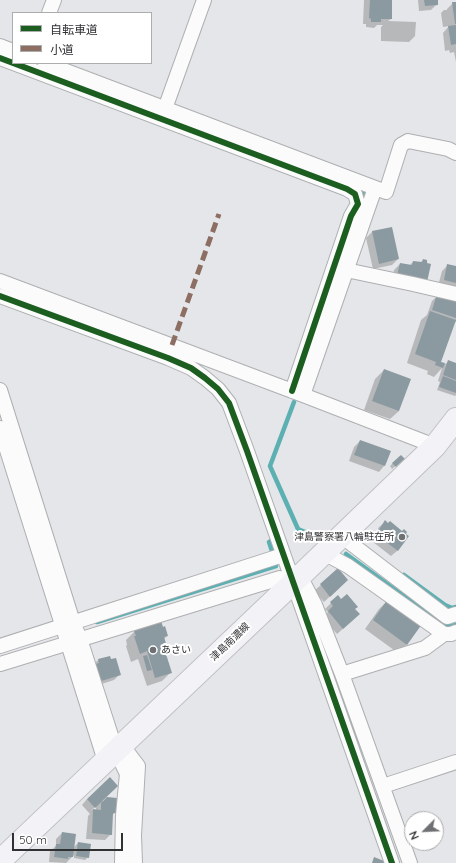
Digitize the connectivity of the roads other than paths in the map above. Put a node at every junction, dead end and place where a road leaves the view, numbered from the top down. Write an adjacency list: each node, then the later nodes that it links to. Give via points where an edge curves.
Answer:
1 (54, 0): 3 (street)
2 (204, 0): 10 (street)
3 (50, 12)
4 (0, 46): 5 (street)
5 (12, 51)
6 (0, 58): 7 (street)
7 (12, 62)
8 (17, 64): 10 (street)
9 (47, 64): 10 (street)
10 (163, 114): 12 (street); 18 (street, via 355,194 358,204 352,216)
11 (456, 153): 12 (street, via 408,141 401,145 386,192)
12 (375, 188): 13 (street)
13 (346, 270): 15 (street); 18 (street)
14 (0, 280): 18 (street)
15 (456, 294)
16 (0, 296): 24 (street, via 168,358 191,368 214,386 229,403)
17 (0, 390): 27 (street)
18 (297, 393): 21 (street)
19 (456, 419): 21 (main road, 津島南濃線)
20 (0, 428): 27 (street)
21 (435, 446): 22 (main road, 津島南濃線)
22 (342, 535): 23 (main road, 津島南濃線); 26 (street, via 447,617)
23 (324, 553): 25 (main road, 津島南濃線); 28 (street)
24 (283, 555): 25 (street); 27 (street)
25 (296, 580): 29 (street, via 280,578); 32 (street, via 314,605); 33 (main road, 津島南濃線); 39 (street)
26 (456, 614)
27 (68, 624): 29 (street); 30 (street)
28 (450, 633): 32 (street, via 425,648)
29 (74, 641): 31 (street); 33 (street)
30 (0, 646)
31 (0, 664)
32 (342, 674): 35 (street)
33 (114, 752): 36 (main road, 津島南濃線); 37 (street, via 127,774); 38 (street, via 138,766)
34 (456, 762): 35 (street)
35 (383, 786): 40 (street)
36 (0, 861)
37 (122, 863)
38 (135, 863)
39 (392, 863)
40 (410, 863)

